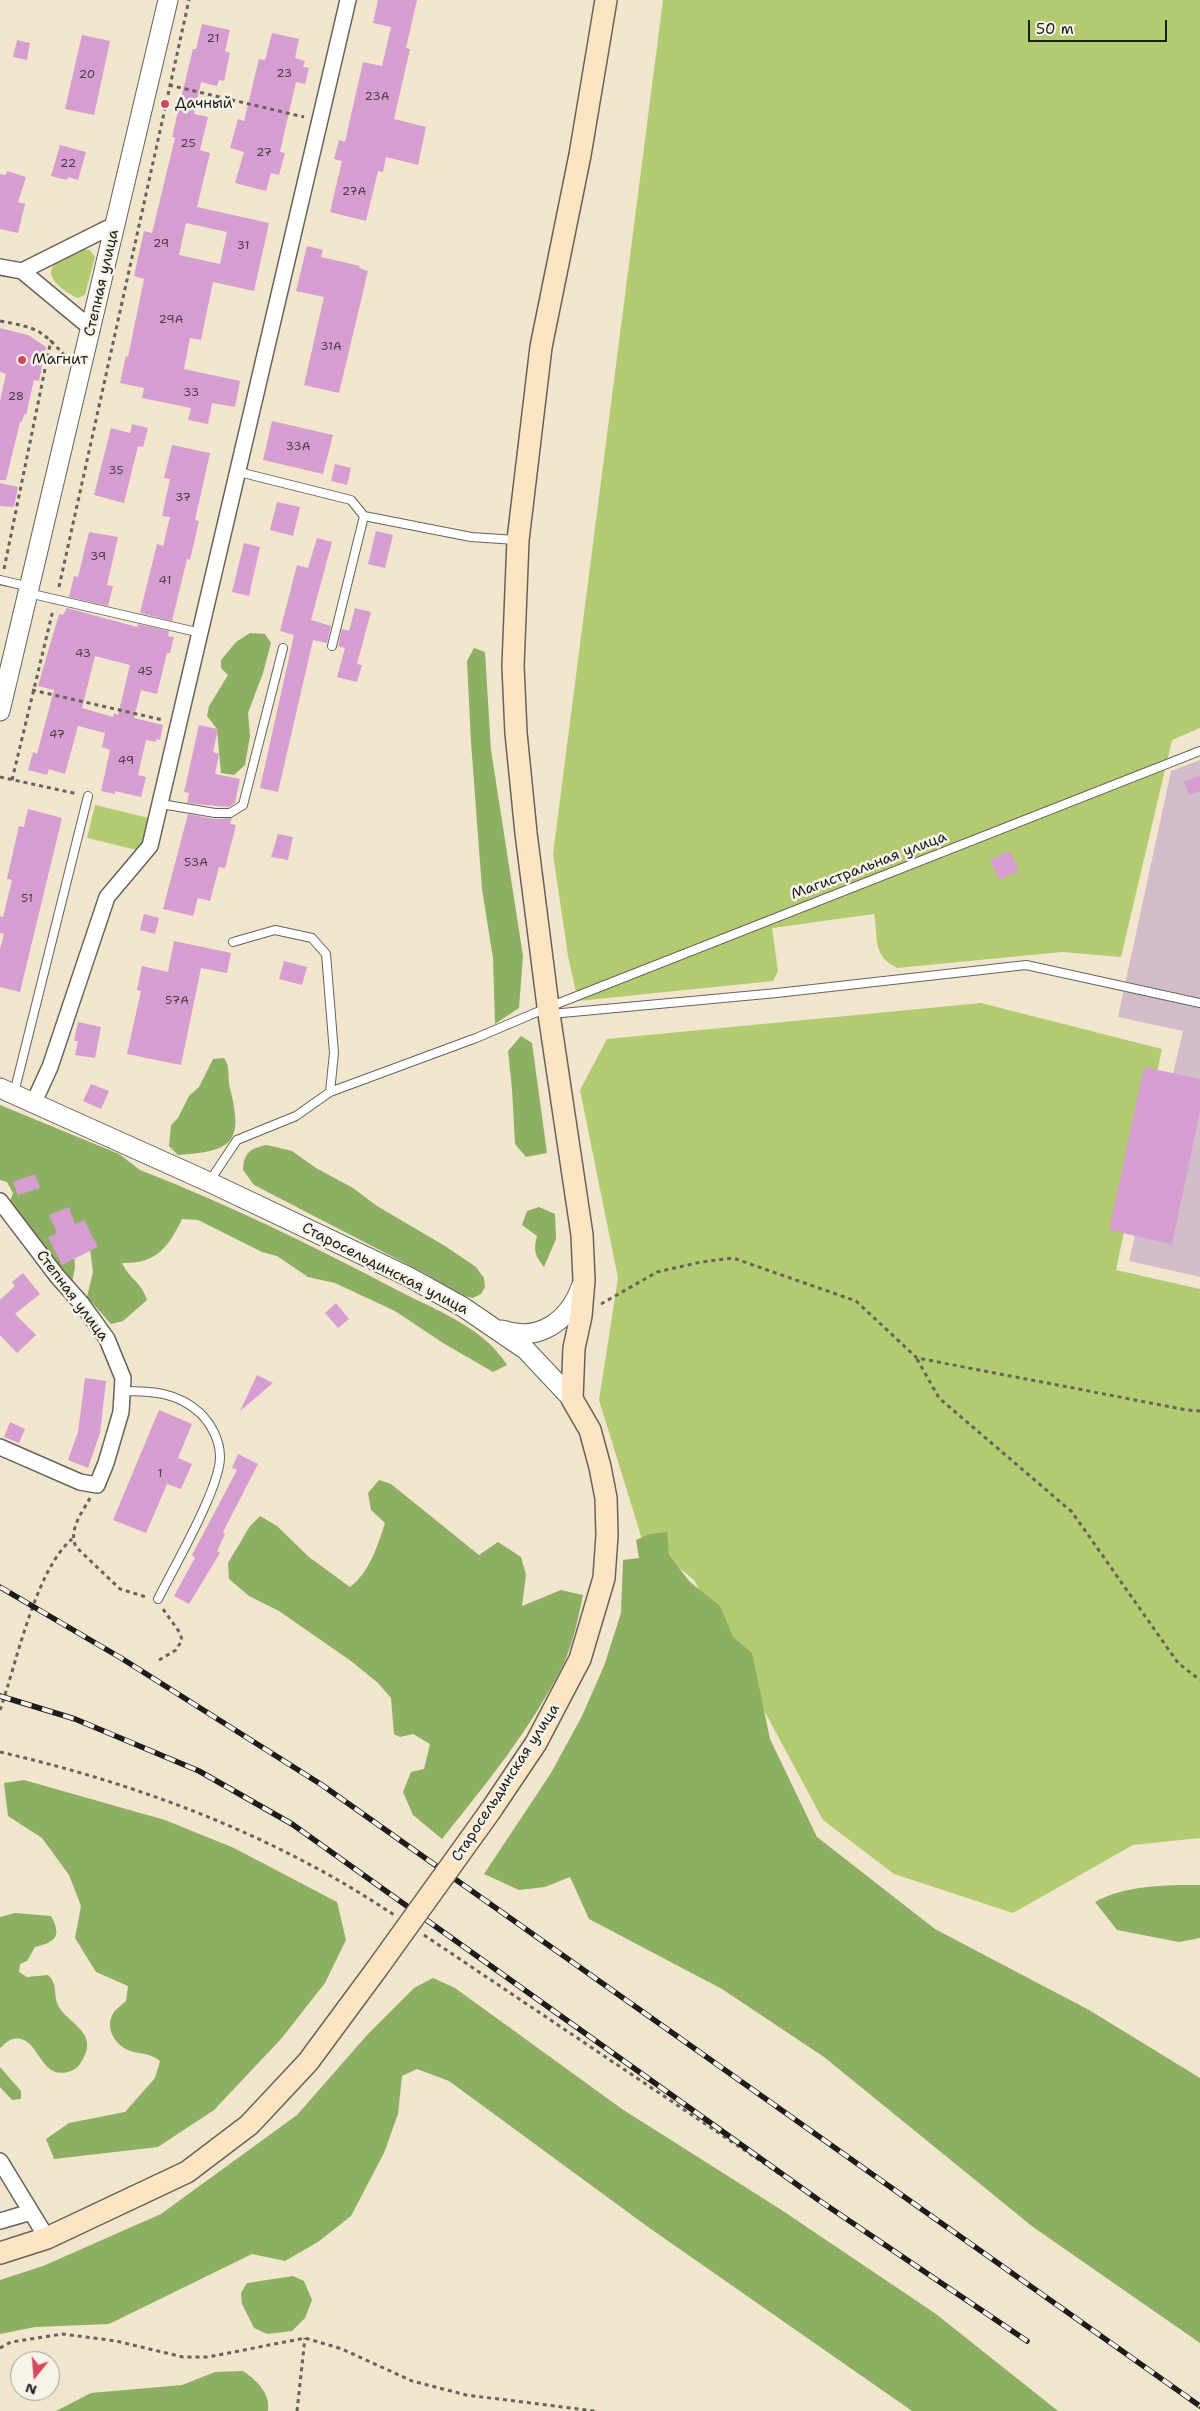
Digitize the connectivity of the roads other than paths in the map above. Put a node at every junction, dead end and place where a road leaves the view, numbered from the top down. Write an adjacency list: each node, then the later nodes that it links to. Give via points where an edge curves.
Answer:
1 (168, 0): 4 (street, Степная улица)
2 (348, 0): 8 (street)
3 (606, 0): 10 (main road, via 580,155 541,347)
4 (116, 224): 6 (street); 7 (street, Степная улица)
5 (0, 267): 6 (street)
6 (22, 271): 7 (street)
7 (92, 329): 12 (street, Степная улица)
8 (239, 472): 9 (lane, via 351,500); 13 (street)
9 (364, 516): 10 (lane, via 471,537); 14 (lane)
10 (518, 540): 22 (main road, via 513,666 516,733)
11 (1, 581): 12 (lane)
12 (29, 590): 13 (lane); 16 (street, Степная улица)
13 (201, 633): 19 (street)
14 (332, 646)
15 (283, 648): 19 (lane, via 243,805 230,813 223,813)
16 (0, 711)
17 (1200, 751): 22 (lane, Магистральная улица)
18 (88, 796): 23 (lane)
19 (161, 804): 25 (street, via 150,846 108,897 50,1067)
20 (233, 942): 24 (lane, via 275,930 312,938 326,954 334,1053)
21 (1200, 1003): 22 (lane, via 1026,965 777,993)
22 (549, 1011): 24 (lane, Магистральная улица); 28 (main road, via 582,1235)
23 (7, 1092): 25 (street, Старосельдинская улица)
24 (330, 1092): 26 (lane, Магистральная улица, via 296,1116 237,1140)
25 (33, 1104): 26 (street, Старосельдинская улица)
26 (210, 1182): 29 (street, Старосельдинская улица, via 409,1277)
27 (0, 1202): 30 (street, Степная улица, via 81,1302 107,1340 123,1378)
28 (584, 1280): 29 (street, via 576,1301 560,1321 520,1334); 31 (main road, via 574,1348)
29 (493, 1327): 31 (street, Старосельдинская улица, via 526,1350)
30 (122, 1391): 32 (street, Степная улица, via 121,1412 97,1484 80,1482); 33 (lane, via 148,1391 187,1402 205,1418 218,1441 217,1475)
31 (572, 1399): 37 (main road, Старосельдинская улица, bridge, via 590,1430 604,1490 607,1535 604,1578 580,1659 536,1743 308,2062 249,2125 188,2172)
32 (0, 1447)
33 (158, 1599)
34 (0, 2161): 35 (street)
35 (31, 2212): 36 (street); 37 (street)
36 (0, 2221)
37 (47, 2238): 38 (main road, Старосельдинская улица)
38 (0, 2253)

